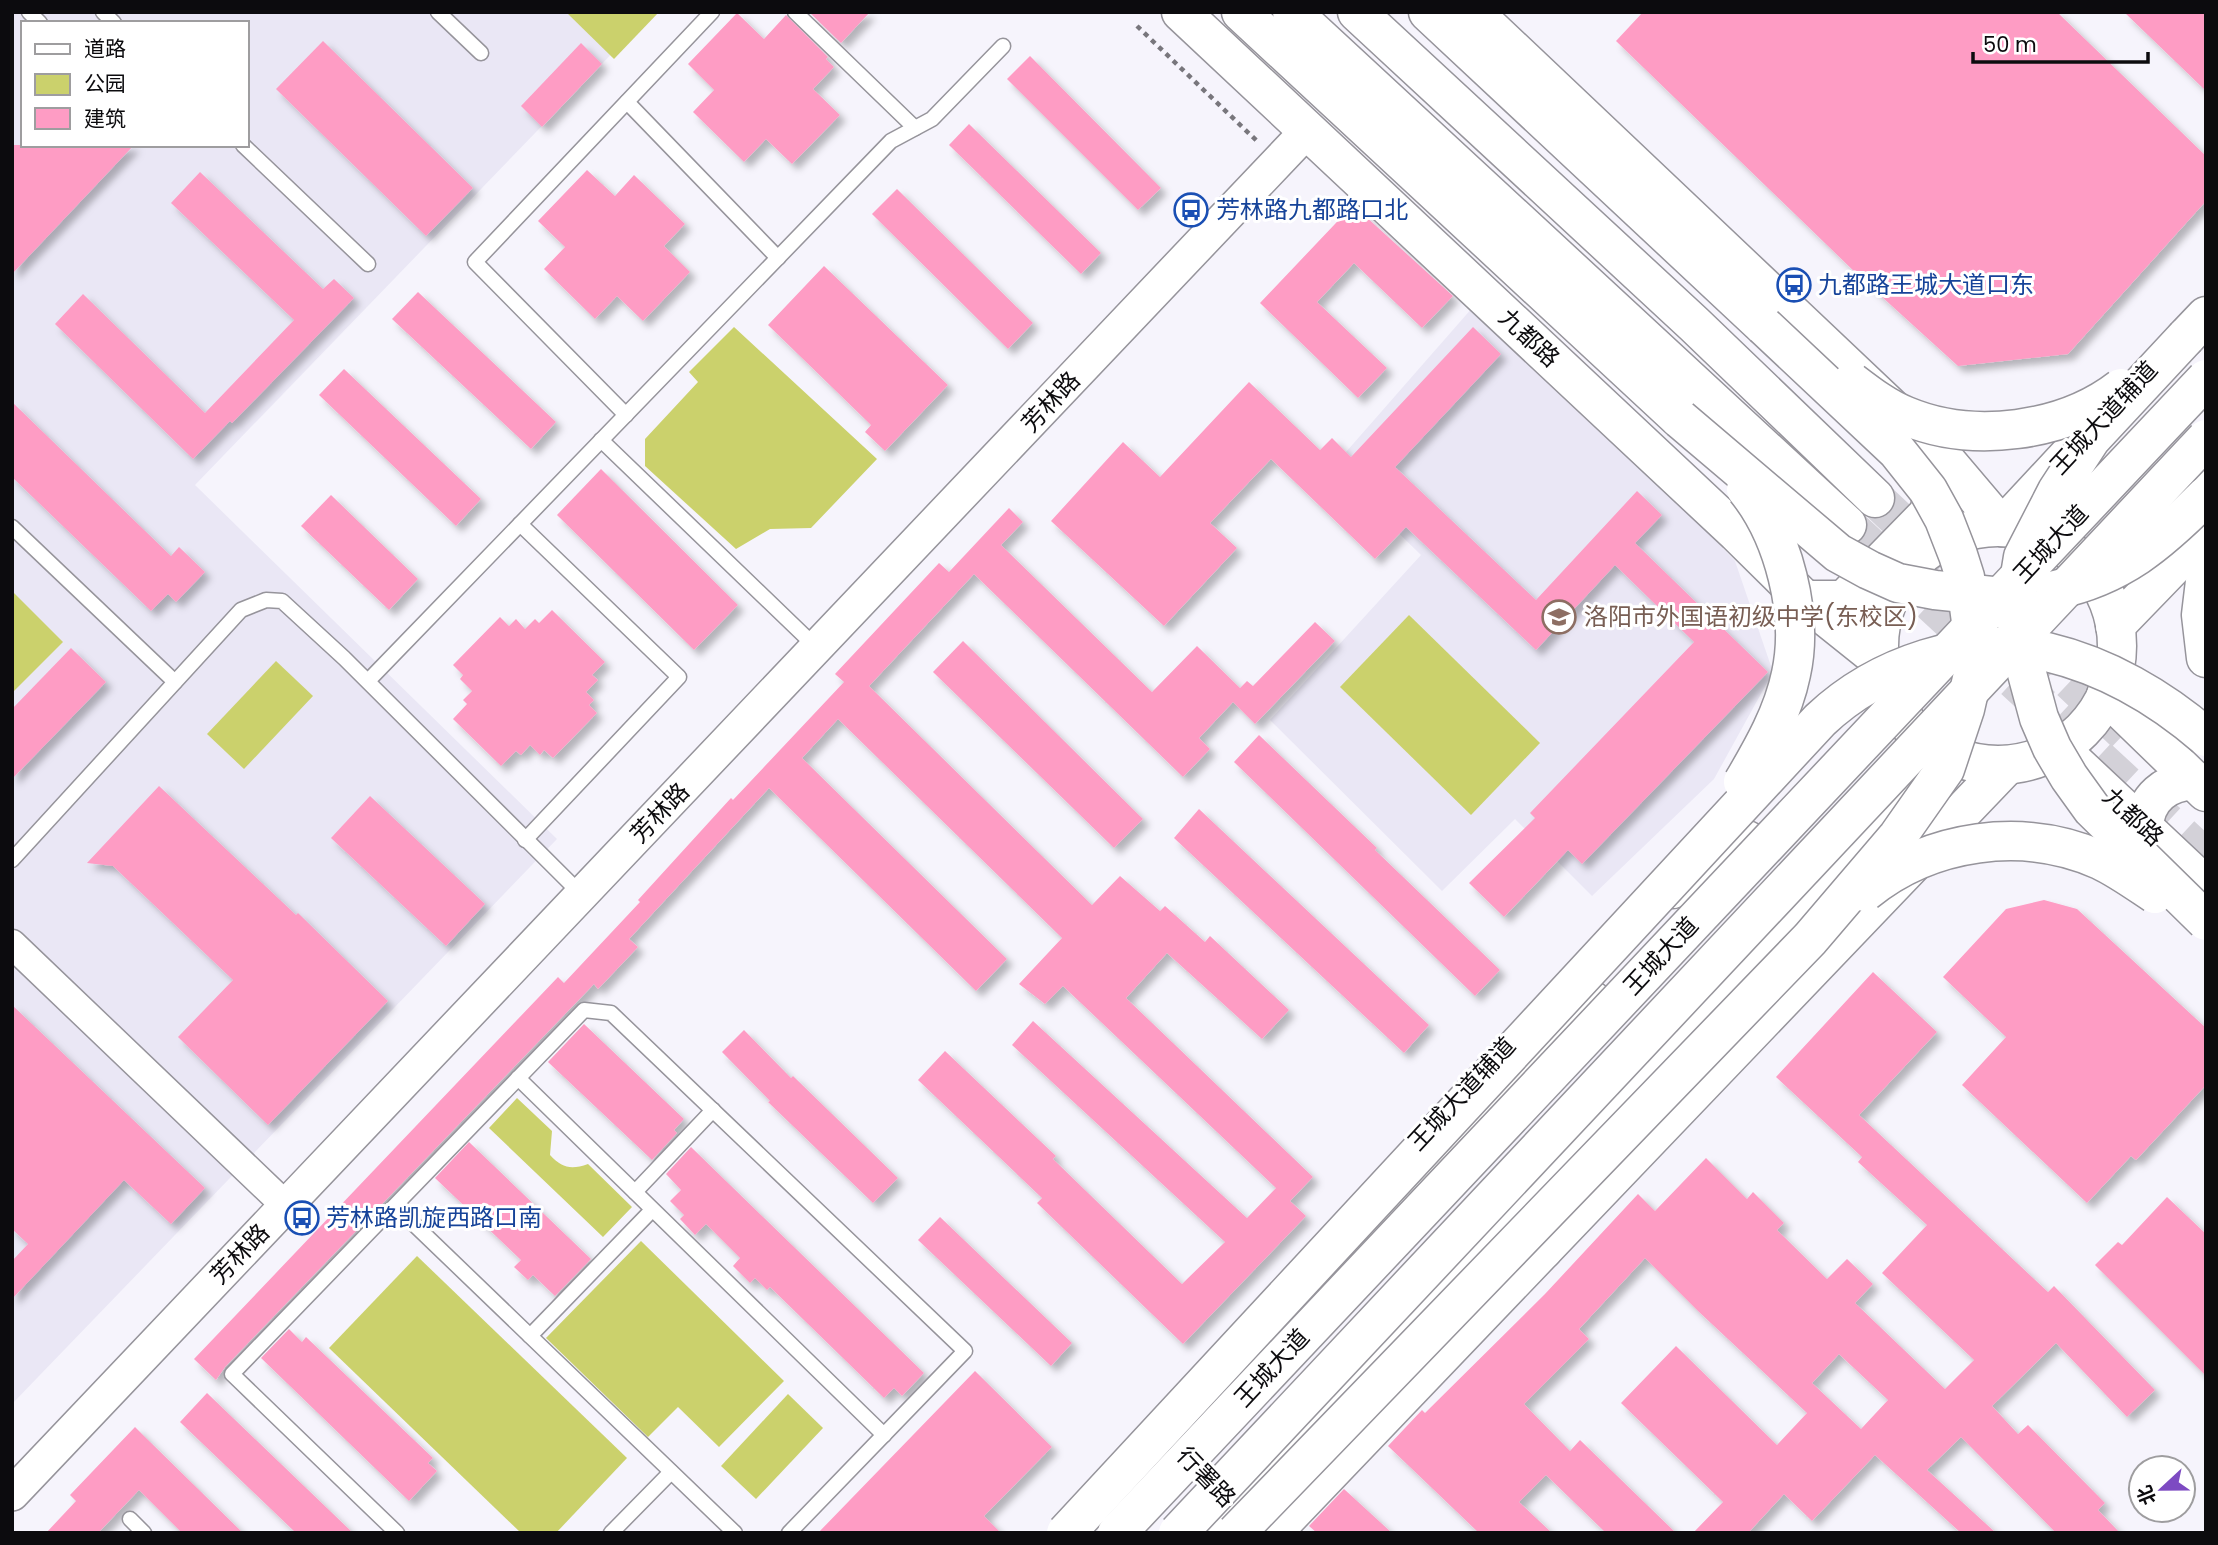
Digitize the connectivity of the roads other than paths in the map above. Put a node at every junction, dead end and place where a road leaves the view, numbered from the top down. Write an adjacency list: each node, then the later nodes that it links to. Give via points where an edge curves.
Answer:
1 (438, 12): 11 (lane)
2 (712, 12): 12 (lane)
3 (794, 12): 14 (lane)
4 (1181, 12): 13 (main road, 九都路)
5 (1241, 12): 22 (main road)
6 (1292, 12): 30 (main road)
7 (1357, 12): 28 (main road)
8 (1428, 12): 18 (main road)
9 (1473, 12): 25 (main road, 九都路)
10 (1003, 46): 14 (lane, via 932,119)
11 (481, 53)
12 (627, 102): 16 (lane); 21 (lane, via 475,262)
13 (1301, 126): 36 (main road, 九都路); 38 (street, 芳林路); 38 (street, 芳林路, via 1267,151)
14 (915, 128): 16 (lane, via 891,142)
15 (245, 147): 17 (lane)
16 (778, 258): 21 (lane)
17 (368, 264)
18 (1764, 327): 19 (main road, bridge, via 1908,417 1970,430 2020,428 2076,415 2108,398); 59 (main road, bridge, via 1897,451 1928,490 1965,577 1974,644 1965,709 1945,769 1898,836)
19 (2201, 329): 32 (main road, 王城大道); 57 (main road, bridge, via 2091,439 2022,557 2015,606 2019,644 2039,718 2069,777 2092,809)
20 (2206, 379): 86 (main road, 王城大道, bridge)
21 (626, 415): 24 (lane)
22 (1680, 419): 27 (main road, bridge, via 1838,553 1898,583 1935,590 2021,595 2091,581 2154,544); 52 (main road, bridge, via 1739,480 1771,529 1784,564 1794,631 1791,674 1775,725)
23 (2206, 439): 87 (main road, 王城大道, bridge)
24 (601, 440): 29 (lane); 38 (lane)
25 (1941, 455): 32 (main road, 九都路); 36 (main road, via 1929,513 1844,600)
26 (2206, 471): 35 (main road)
27 (2206, 496)
28 (1875, 498)
29 (520, 524): 41 (lane); 50 (lane, via 680,677)
30 (1847, 525)
31 (12, 527): 42 (lane)
32 (2020, 530): 35 (main road, 九都路, via 2070,551); 40 (main road, via 1964,532 1944,539 1908,567 1895,585 1881,627)
33 (2206, 532): 37 (main road)
34 (2206, 573): 39 (main road, via 2201,623)
35 (2100, 585): 37 (main road, 九都路)
36 (1805, 600): 40 (main road, 九都路)
37 (2115, 626): 43 (main road, 九都路, via 2115,670)
38 (812, 643): 55 (street, 芳林路)
39 (2206, 658)
40 (1884, 676): 46 (main road, 九都路, via 1897,710 1927,741); 51 (main road, 王城大道); 56 (main road, 王城大道辅道)
41 (368, 681): 42 (lane, via 282,601 266,600 241,610); 50 (lane)
42 (175, 682): 53 (lane)
43 (2106, 695): 45 (main road, 九都路, via 2086,727); 48 (main road)
44 (2206, 737): 52 (main road, bridge, via 2143,692 2047,652 1991,648 1950,654 1884,676 1851,694)
45 (2059, 748): 47 (main road, 九都路); 49 (main road, 九都路)
46 (1945, 752): 47 (main road, 九都路, via 1985,764); 68 (main road)
47 (2007, 765): 67 (main road)
48 (2200, 786): 49 (main road, via 2177,781 2158,793 2145,815)
49 (2144, 827): 54 (main road, 九都路)
50 (524, 840): 55 (lane)
51 (1747, 840): 56 (main road); 72 (main road, 王城大道)
52 (1695, 855): 84 (main road, bridge)
53 (12, 860)
54 (2206, 886)
55 (576, 891): 64 (street, 芳林路)
56 (1629, 918): 72 (main road, 王城大道辅道)
57 (2206, 921)
58 (2206, 930): 59 (main road, bridge, via 2100,860 2045,843 2007,840 1954,848 1899,869 1871,886)
59 (1810, 939): 77 (main road, bridge)
60 (12, 944): 64 (street)
61 (518, 1079): 62 (lane, via 584,1010 611,1013); 63 (lane); 65 (lane)
62 (713, 1110): 63 (lane); 71 (lane, via 965,1351)
63 (635, 1192): 66 (lane)
64 (280, 1201): 73 (street, 芳林路); 75 (street, 芳林路)
65 (395, 1206): 69 (lane); 79 (lane, via 232,1374)
66 (652, 1210): 69 (lane); 71 (lane)
67 (1543, 1250): 68 (main road); 77 (main road)
68 (1396, 1335): 70 (main road)
69 (530, 1336): 74 (lane)
70 (1344, 1390): 77 (main road); 77 (main road)
71 (884, 1435): 82 (lane)
72 (1154, 1440): 77 (street, 行署路); 83 (main road, 王城大道辅道); 85 (main road, 王城大道)
73 (12, 1472)
74 (671, 1472): 80 (lane); 81 (lane)
75 (12, 1494)
76 (131, 1519): 78 (lane)
77 (1243, 1527)
78 (144, 1533)
79 (397, 1533)
80 (611, 1533)
81 (734, 1533)
82 (789, 1533)
83 (1047, 1533)
84 (1066, 1533)
85 (1088, 1533)
86 (1117, 1533)
87 (1178, 1533)

